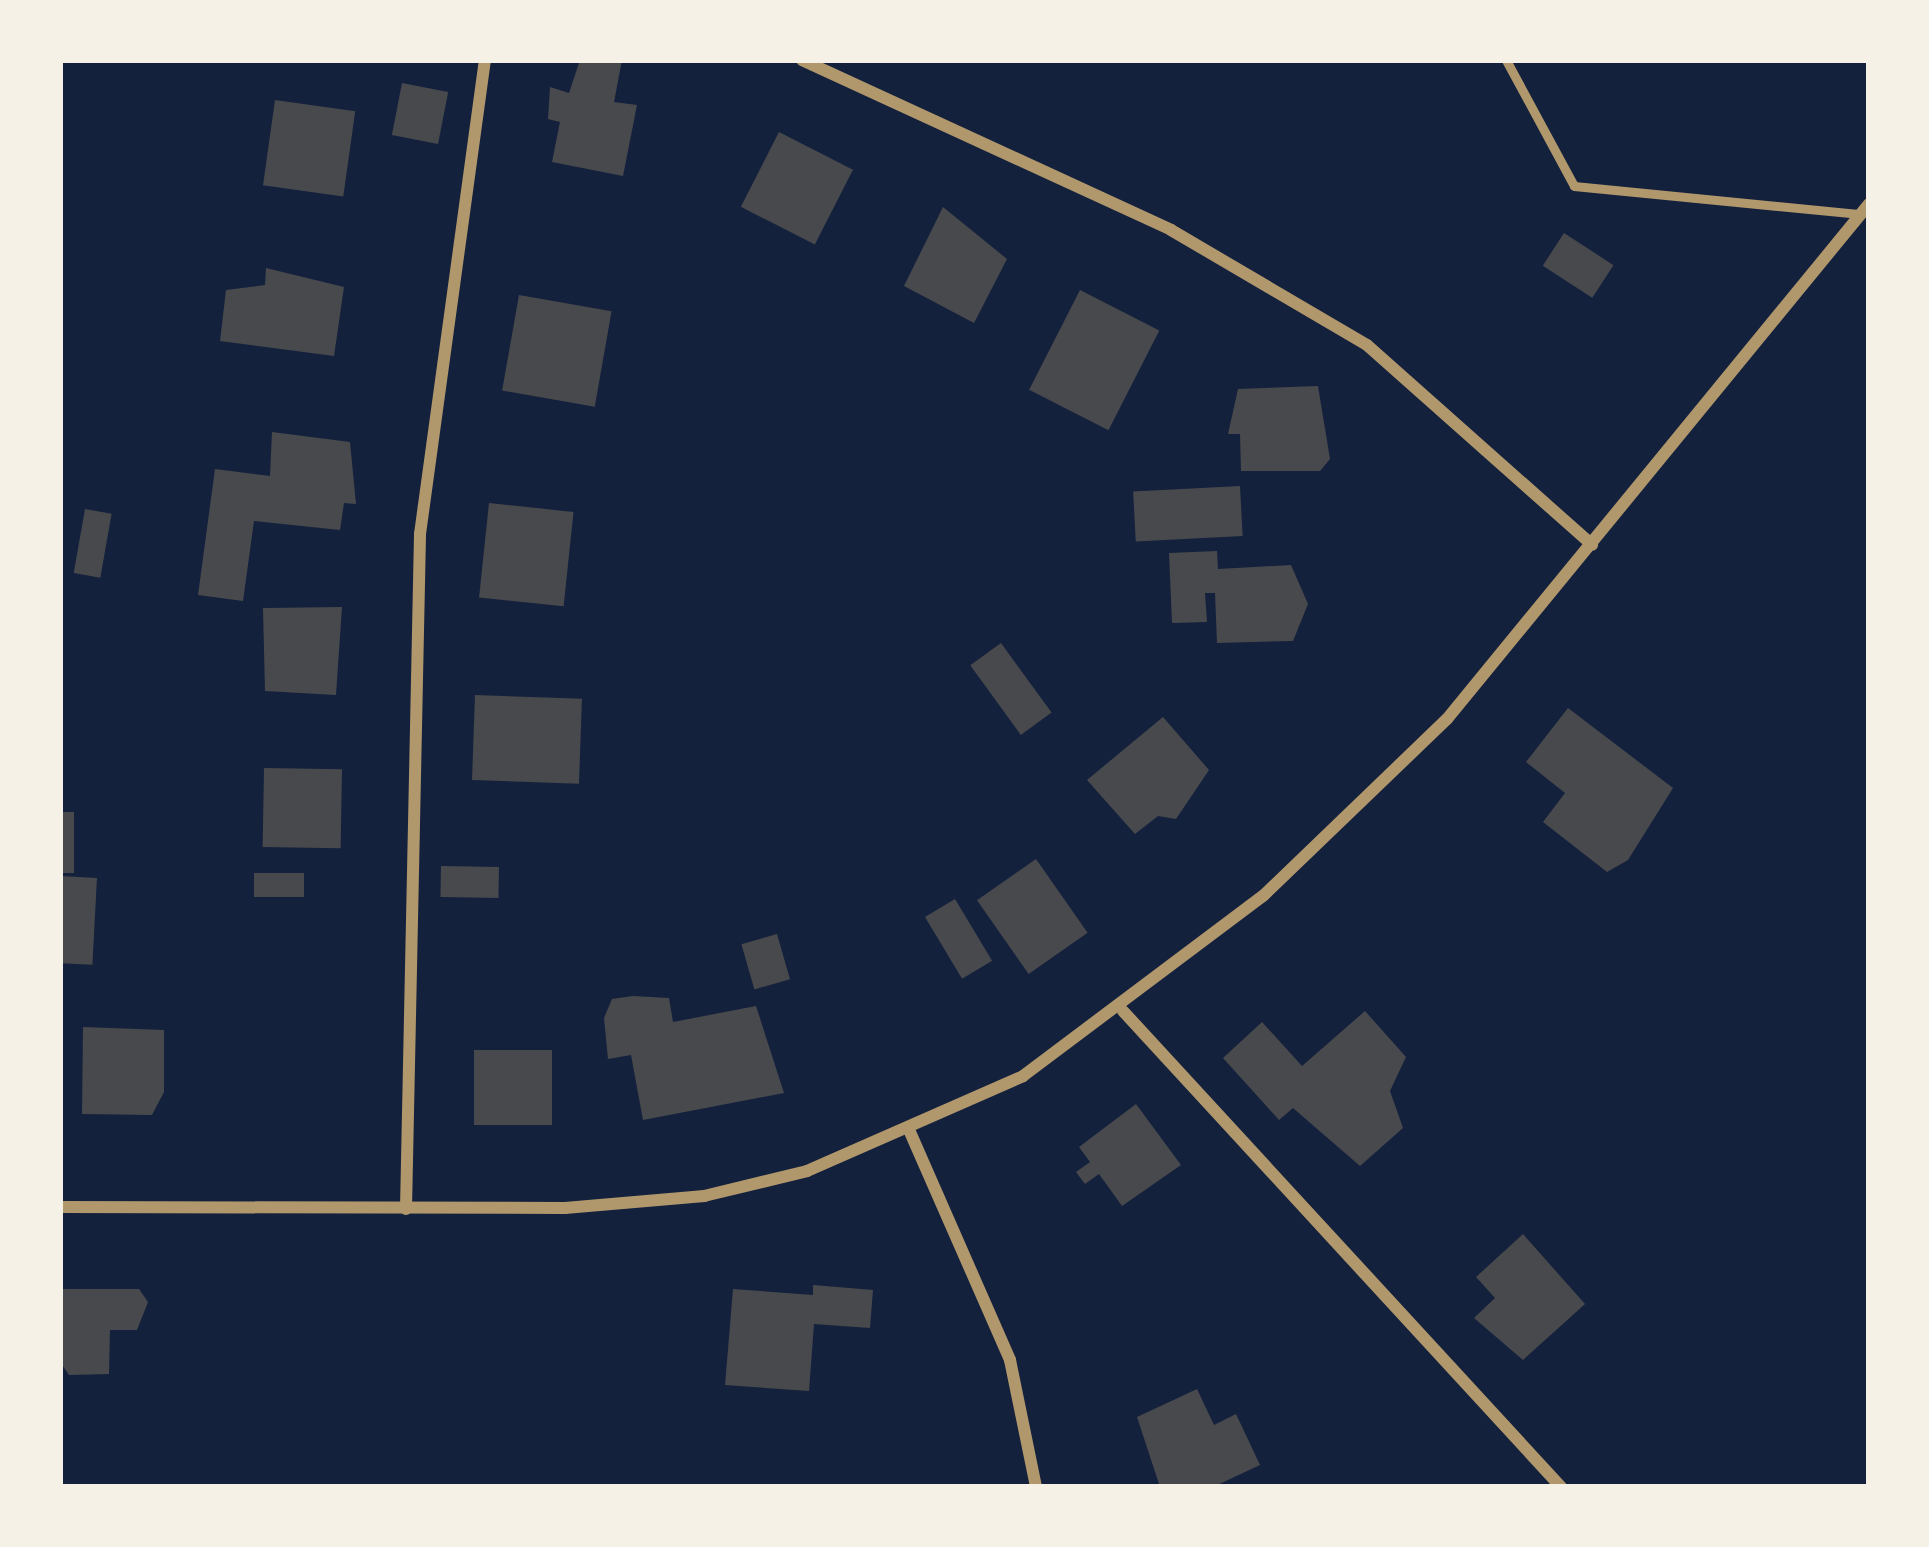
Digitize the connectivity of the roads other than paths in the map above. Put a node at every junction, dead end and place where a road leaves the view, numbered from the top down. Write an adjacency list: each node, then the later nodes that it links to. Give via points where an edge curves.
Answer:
1 (485, 60): 9 (street, via 420,534)
2 (802, 60): 5 (street, via 1171,230 1367,345)
3 (1506, 60): 4 (lane, via 1574,186)
4 (1865, 209): 5 (street)
5 (1592, 545): 6 (street, via 1447,719 1263,896)
6 (1123, 1011): 7 (street); 11 (street)
7 (910, 1132): 9 (street, via 704,1196); 10 (street, via 1010,1360)
8 (60, 1207): 9 (street)
9 (406, 1210)
10 (1036, 1487)
11 (1561, 1487)

